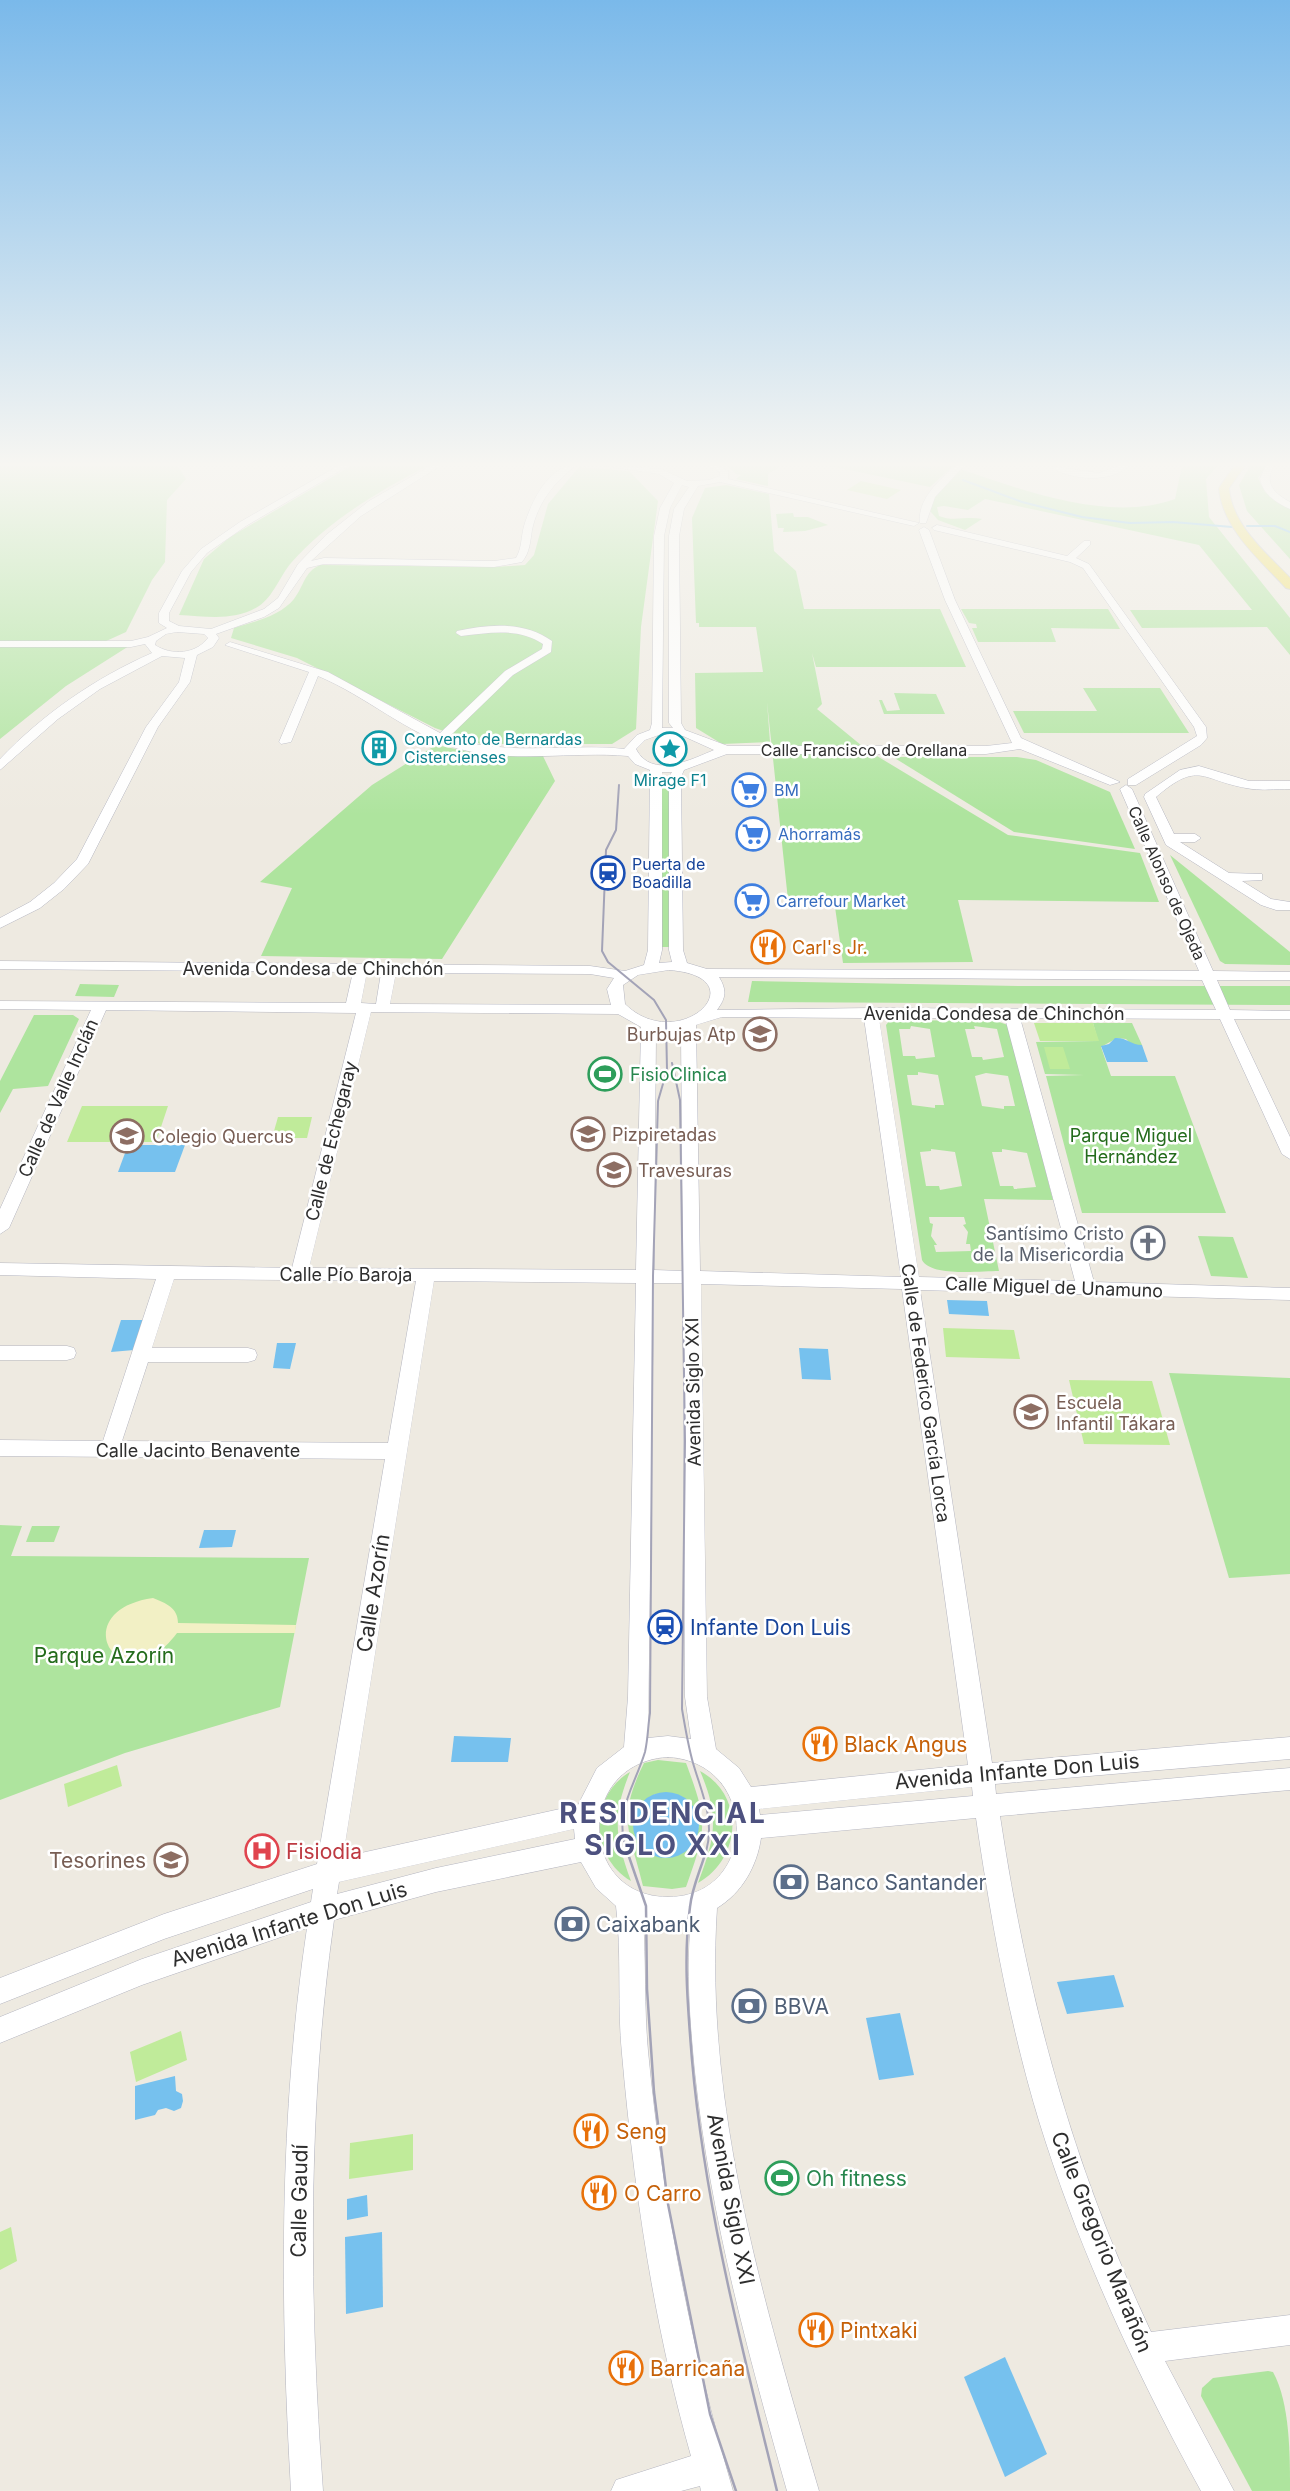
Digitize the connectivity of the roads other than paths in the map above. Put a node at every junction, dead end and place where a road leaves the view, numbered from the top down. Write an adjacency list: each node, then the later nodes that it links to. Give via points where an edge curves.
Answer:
1 (172, 582): 13 (street, via 158,619)
2 (181, 582): 12 (street, via 164,613 164,623)
3 (291, 582): 15 (street, via 277,605)
4 (660, 582): 21 (street)
5 (674, 582): 20 (street, via 675,723)
6 (943, 582): 9 (street)
7 (1098, 582): 31 (street, via 1203,736)
8 (933, 588): 9 (street)
9 (945, 588): 11 (street)
10 (941, 608): 11 (street)
11 (954, 608): 24 (street, via 1014,734 1010,743)
12 (177, 629): 13 (street); 15 (street)
13 (163, 632): 17 (street)
14 (461, 633): 22 (street, via 530,632 548,643 547,650 508,673)
15 (209, 637): 18 (street); 19 (street)
16 (0, 643): 17 (street)
17 (154, 647): 18 (street); 27 (street, via 58,707); 28 (street, via 144,660 66,709)
18 (187, 656): 40 (street, via 184,682 152,727 83,861 34,905)
19 (315, 671): 22 (street); 23 (street)
20 (681, 732): 21 (street); 25 (street, via 696,737)
21 (655, 733): 26 (street, via 642,736)
22 (441, 738): 26 (street, via 487,751)
23 (285, 741)
24 (1014, 747): 25 (street, Calle Francisco de Orellana); 31 (street)
25 (706, 749): 30 (street, Calle Francisco de Orellana, via 694,764)
26 (631, 750): 29 (street, via 640,762)
27 (0, 756)
28 (0, 766)
29 (656, 767): 30 (street); 42 (street, via 655,950)
30 (680, 767): 43 (street, via 675,777 676,950)
31 (1124, 784): 33 (street, Calle Alonso de Ojeda)
32 (1290, 785): 34 (street, via 1248,785 1210,772 1190,771 1151,794)
33 (1137, 814): 34 (street); 48 (street, Calle Alonso de Ojeda)
34 (1158, 814): 35 (street)
35 (1169, 838): 36 (street); 37 (street)
36 (1195, 838)
37 (1226, 877): 38 (street); 39 (street, via 1266,902)
38 (1257, 877)
39 (1290, 906)
40 (0, 924)
41 (0, 965): 44 (street, Avenida Condesa de Chinchón)
42 (651, 967): 43 (street); 47 (street)
43 (681, 967): 46 (street)
44 (362, 968): 45 (street, Avenida Condesa de Chinchón); 52 (street)
45 (389, 968): 47 (street, Avenida Condesa de Chinchón, via 590,970); 52 (street)
46 (704, 973): 48 (street); 58 (street, via 715,980 718,990 713,1004)
47 (625, 975): 53 (street, via 614,991)
48 (1213, 976): 49 (street); 56 (street, Calle Alonso de Ojeda)
49 (1290, 976)
50 (0, 1005): 51 (street)
51 (100, 1007): 52 (street); 61 (street, Calle de Valle Inclán)
52 (366, 1009): 53 (street); 64 (street, Calle de Echegaray)
53 (620, 1010): 59 (street)
54 (871, 1012): 55 (street, Avenida Condesa de Chinchón); 58 (street, Avenida Condesa de Chinchón, via 723,1013); 68 (street, Calle de Federico García Lorca)
55 (1011, 1013): 56 (street, Avenida Condesa de Chinchón); 69 (street)
56 (1231, 1015): 57 (street, Avenida Condesa de Chinchón); 60 (street, Calle Alonso de Ojeda)
57 (1290, 1015)
58 (694, 1022): 59 (street, via 666,1029); 67 (street, Avenida Siglo XXI)
59 (649, 1025): 66 (street)
60 (1290, 1154)
61 (0, 1228)
62 (0, 1269): 63 (street, Calle Pío Baroja)
63 (167, 1273): 64 (street, Calle Pío Baroja); 73 (street)
64 (299, 1274): 65 (street, Calle Pío Baroja)
65 (426, 1275): 66 (street, Calle Pío Baroja); 77 (street, Calle Azorín)
66 (644, 1276): 67 (street, Calle Pío Baroja); 79 (street)
67 (692, 1276): 68 (street, Calle Miguel de Unamuno); 80 (street, Avenida Siglo XXI, via 696,1697)
68 (910, 1282): 69 (street, Calle Miguel de Unamuno); 81 (street, Calle de Federico García Lorca)
69 (1087, 1288): 70 (street, Calle Miguel de Unamuno)
70 (1290, 1294)
71 (0, 1353): 72 (street)
72 (67, 1353)
73 (141, 1355): 74 (street); 76 (street)
74 (248, 1355)
75 (0, 1448): 76 (street, Calle Jacinto Benavente)
76 (110, 1449): 77 (street, Calle Jacinto Benavente)
77 (396, 1451): 88 (street, Calle Azorín)
78 (1290, 1748): 81 (street, Avenida Infante Don Luis)
79 (635, 1754): 80 (street, via 667,1748); 85 (street, via 602,1778)
80 (706, 1757): 83 (street, via 735,1781)
81 (981, 1774): 83 (street, Avenida Infante Don Luis); 84 (street, Calle Gregorio Marañón)
82 (1290, 1779): 84 (street, Avenida Infante Don Luis)
83 (745, 1799): 86 (street)
84 (986, 1807): 86 (street, Avenida Infante Don Luis); 95 (street, Calle Gregorio Marañón, via 1022,2011 1052,2118 1074,2184)
85 (585, 1815): 87 (street); 88 (street, Avenida Infante Don Luis)
86 (751, 1827): 90 (street, via 739,1871)
87 (587, 1849): 89 (street, via 596,1869); 91 (street, Avenida Infante Don Luis, via 419,1884)
88 (329, 1872): 91 (street, Calle Azorín); 92 (street, Avenida Infante Don Luis, via 127,1940)
89 (628, 1899): 90 (street, via 668,1909); 96 (street, via 633,1930 635,2050 656,2222 690,2400)
90 (705, 1901): 99 (street, Avenida Siglo XXI, via 701,1968 715,2129 744,2272)
91 (324, 1912): 93 (street, Avenida Infante Don Luis, via 144,1970); 97 (street, Calle Gaudí, via 304,2066 296,2213)
92 (0, 1992)
93 (0, 2030)
94 (1290, 2330): 95 (street)
95 (1145, 2348): 100 (street, Calle Gregorio Marañón)
96 (713, 2479): 98 (street)
97 (307, 2491)
98 (627, 2491)
99 (803, 2491)
100 (1218, 2491)

